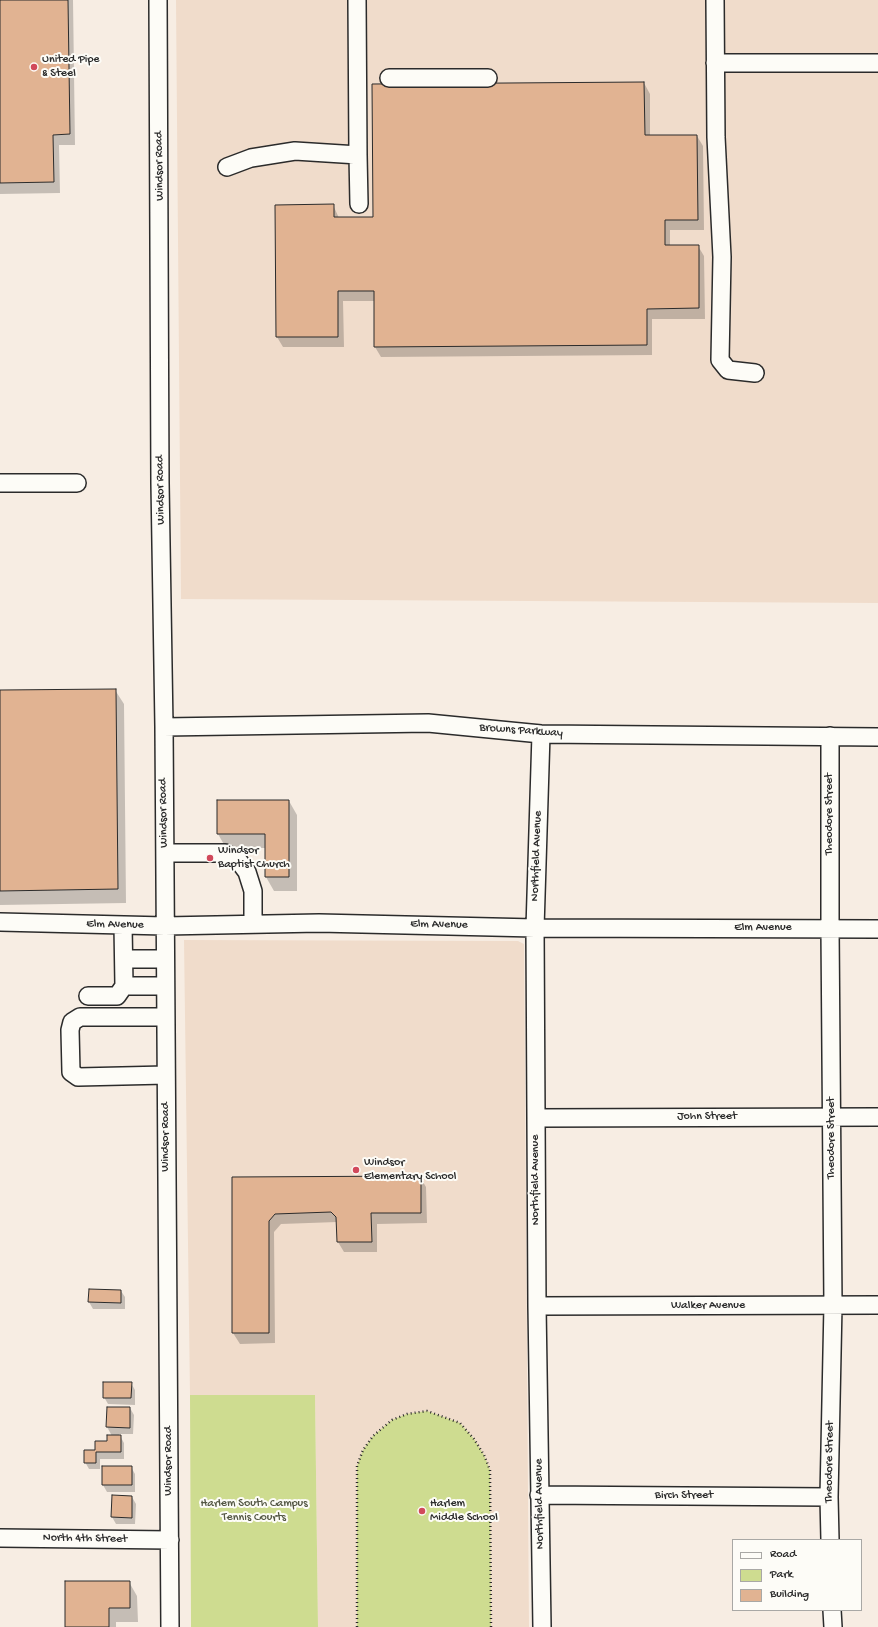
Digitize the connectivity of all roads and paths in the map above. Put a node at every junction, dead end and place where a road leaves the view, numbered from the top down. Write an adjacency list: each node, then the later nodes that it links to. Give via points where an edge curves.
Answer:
1 (158, 0): 14 (street, Windsor Road)
2 (357, 0): 8 (street)
3 (715, 0): 4 (street)
4 (715, 63): 5 (street); 11 (street, via 722,257 720,360 728,370)
5 (878, 63)
6 (389, 78): 7 (street)
7 (488, 78)
8 (358, 155): 9 (street, via 295,151 251,158); 10 (street)
9 (227, 167)
10 (359, 204)
11 (755, 373)
12 (0, 483): 13 (street)
13 (77, 483)
14 (164, 727): 15 (street, Browns Parkway, via 428,723); 18 (street, Windsor Road)
15 (541, 734): 16 (street, Browns Parkway); 23 (street, Northfield Avenue)
16 (830, 736): 17 (street, Browns Parkway); 24 (street, Theodore Street)
17 (878, 737)
18 (165, 853): 20 (street, via 225,853 238,860 247,872 253,890); 22 (street, Windsor Road)
19 (0, 922): 21 (street, Elm Avenue)
20 (253, 924): 22 (street, Elm Avenue); 23 (street, Elm Avenue)
21 (123, 925): 22 (street, Elm Avenue); 26 (street)
22 (165, 926): 27 (street, Windsor Road)
23 (535, 928): 24 (street, Elm Avenue); 35 (street, Northfield Avenue)
24 (830, 929): 25 (street, Elm Avenue); 33 (street, Theodore Street)
25 (878, 929)
26 (124, 959): 27 (street); 28 (street)
27 (165, 959): 29 (street, Windsor Road)
28 (124, 986): 29 (street); 30 (street, via 117,996)
29 (166, 986): 31 (street, Windsor Road)
30 (88, 996)
31 (166, 1017): 32 (street, Windsor Road); 32 (street, via 80,1017 72,1022 70,1030 71,1072 74,1075)
32 (166, 1075): 43 (street, Windsor Road)
33 (832, 1117): 34 (street, John Street); 35 (street, John Street); 36 (street, Theodore Street)
34 (878, 1117)
35 (536, 1118): 38 (street, Northfield Avenue)
36 (833, 1305): 37 (street, Walker Avenue); 38 (street, Walker Avenue); 40 (street, Theodore Street)
37 (878, 1305)
38 (537, 1306): 39 (street, Northfield Avenue)
39 (540, 1495): 40 (street, Birch Street); 48 (street, Northfield Avenue)
40 (830, 1497): 42 (street, Theodore Street)
41 (0, 1538): 43 (street, North 4th Street)
42 (830, 1539)
43 (170, 1540): 45 (street, Windsor Road)
44 (832, 1611): 49 (street)
45 (170, 1627)
46 (357, 1627): 47 (path, via 358,1466 363,1450 373,1436 392,1420 407,1414 427,1411 460,1423 474,1439 490,1470)
47 (491, 1627)
48 (542, 1627)
49 (832, 1627)

